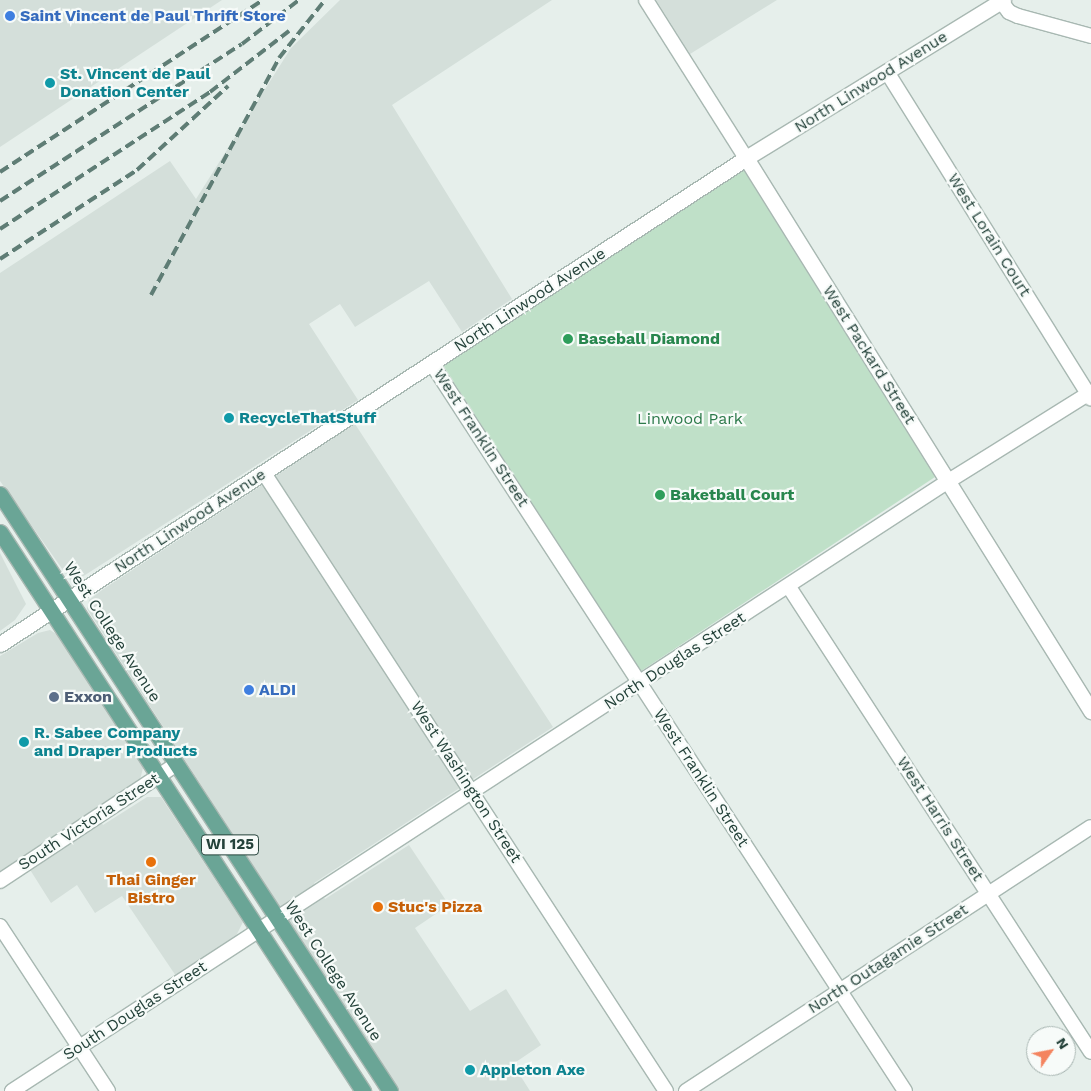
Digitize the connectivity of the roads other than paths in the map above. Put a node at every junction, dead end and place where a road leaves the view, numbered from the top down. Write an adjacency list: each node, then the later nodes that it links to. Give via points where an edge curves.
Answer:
1 (646, 0): 5 (street, West Packard Street)
2 (1001, 0): 3 (street, via 1008,12 1018,16); 4 (street, North Linwood Avenue)
3 (1091, 36)
4 (887, 72): 5 (street, North Linwood Avenue); 7 (street, West Lorain Court)
5 (746, 158): 6 (street, North Linwood Avenue); 9 (street, West Packard Street)
6 (432, 364): 8 (street, North Linwood Avenue); 15 (street, West Franklin Street)
7 (1090, 395): 9 (street, North Douglas Street)
8 (264, 474): 13 (street, North Linwood Avenue); 21 (street, West Washington Street)
9 (947, 482): 12 (street, North Douglas Street); 17 (street, West Packard Street)
10 (0, 494): 13 (main road, West College Avenue / WI 125)
11 (0, 532): 13 (main road, West College Avenue / WI 125)
12 (789, 587): 15 (street, North Douglas Street); 24 (street, West Harris Street)
13 (60, 604): 14 (street, North Linwood Avenue); 16 (main road, West College Avenue / WI 125); 18 (main road, West College Avenue / WI 125)
14 (0, 644)
15 (640, 684): 21 (street, North Douglas Street); 28 (street, West Franklin Street)
16 (111, 704): 18 (main road, via 122,704); 20 (main road, West College Avenue / WI 125)
17 (1091, 711)
18 (150, 723): 19 (main road, West College Avenue / WI 125)
19 (177, 764): 20 (street, South Victoria Street); 25 (main road, West College Avenue / WI 125)
20 (158, 776): 23 (street, South Victoria Street); 27 (main road, West College Avenue / WI 125)
21 (473, 792): 25 (street, North Douglas Street); 35 (street, West Washington Street)
22 (1091, 827): 24 (street, North Outagamie Street)
23 (0, 881)
24 (989, 893): 28 (street, North Outagamie Street); 30 (street, West Harris Street)
25 (278, 918): 27 (street, North Douglas Street); 34 (main road, West College Avenue / WI 125)
26 (0, 926): 29 (street)
27 (258, 931): 29 (street, South Douglas Street); 33 (main road, West College Avenue / WI 125)
28 (840, 991): 36 (street, North Outagamie Street); 37 (street, West Franklin Street)
29 (79, 1047): 31 (street, South Douglas Street); 32 (street)
30 (1091, 1052)
31 (12, 1091)
32 (108, 1091)
33 (362, 1091)
34 (390, 1091)
35 (666, 1091)
36 (686, 1091)
37 (905, 1091)

